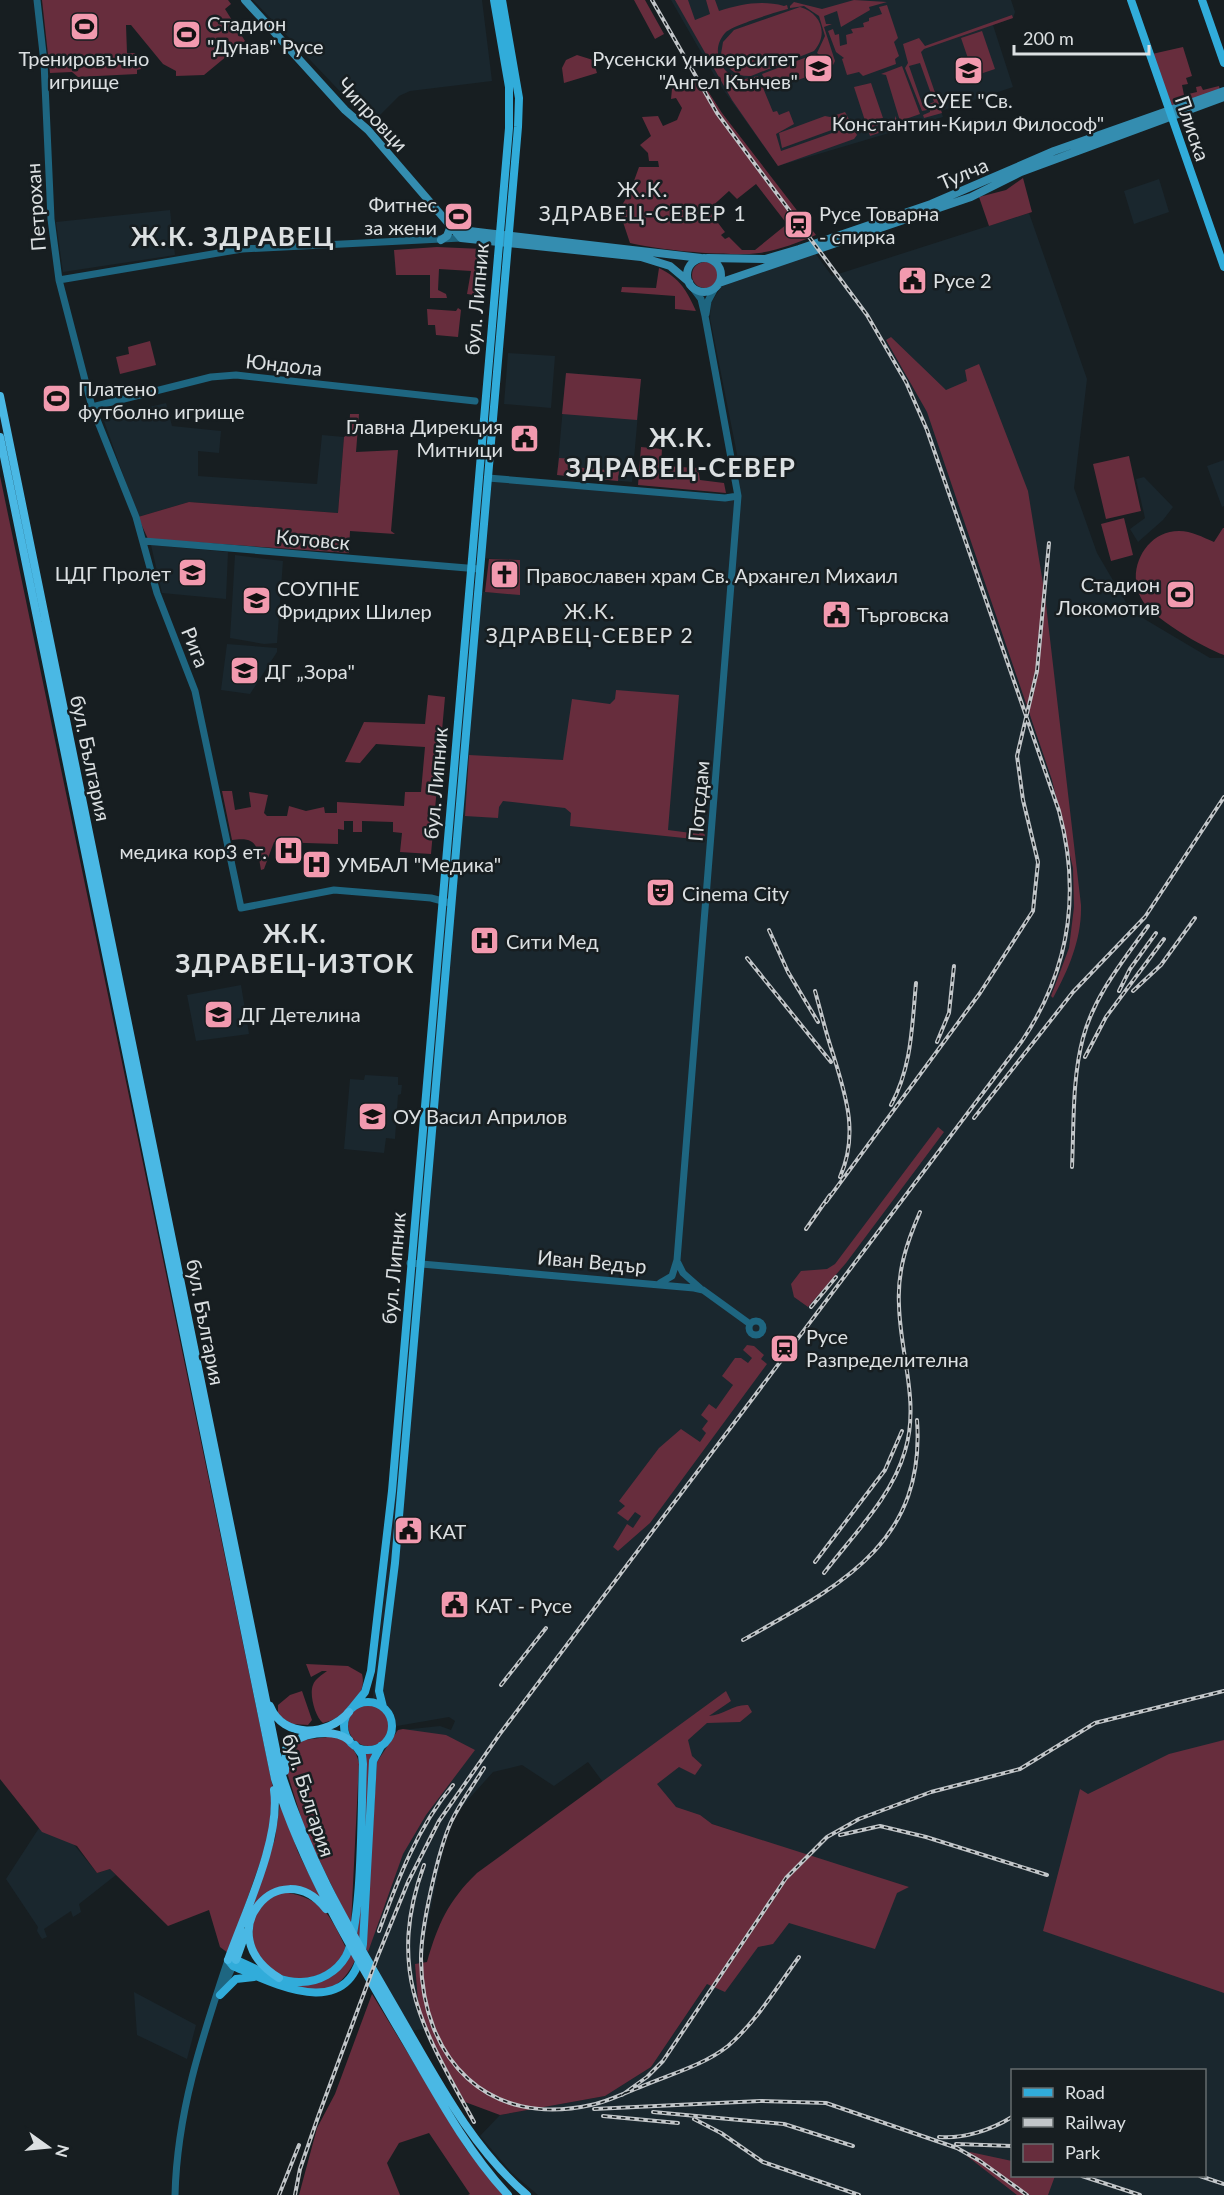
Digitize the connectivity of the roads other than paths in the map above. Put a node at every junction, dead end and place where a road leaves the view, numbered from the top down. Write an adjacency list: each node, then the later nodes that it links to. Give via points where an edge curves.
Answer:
1 (37, 0): 18 (street, Петрохан, via 44,62 51,219)
2 (245, 0): 11 (main road, Чипровци, via 368,130)
3 (494, 0): 13 (main road, бул. Липник, via 510,104)
4 (502, 0): 14 (main road, бул. Липник, via 519,98)
5 (1131, 0): 10 (main road, Плиска)
6 (1202, 0): 7 (main road)
7 (1224, 63)
8 (1224, 91): 10 (main road, Тулча)
9 (1224, 97): 10 (main road, Тулча)
10 (1170, 114): 16 (main road, Тулча, via 1054,151 931,204 799,249 765,259); 17 (main road, Плиска); 20 (main road, Тулча, via 1021,172 971,196)
11 (451, 226): 12 (main road, Чипровци); 13 (main road); 15 (main road)
12 (461, 238): 13 (main road); 15 (street)
13 (498, 238): 14 (main road); 23 (main road, бул. Липник)
14 (508, 239): 16 (main road, Тулча); 19 (main road, via 641,257 670,266); 28 (main road, бул. Липник)
15 (441, 240): 18 (street, via 242,249)
16 (705, 258): 19 (main road, via 688,268); 20 (main road, via 720,269)
17 (1224, 267)
18 (59, 280): 25 (street, Петрохан)
19 (690, 284): 20 (main road, via 701,291); 21 (street, Потсдам, via 701,299)
20 (717, 285): 21 (street)
21 (705, 316): 29 (street, Потсдам)
22 (0, 396): 40 (highway, бул. България)
23 (484, 396): 24 (street); 26 (main road, бул. Липник)
24 (475, 401): 25 (street, Юндола, via 236,375 211,377); 26 (street)
25 (92, 407): 30 (street, Рига)
26 (483, 408): 31 (main road, бул. Липник)
27 (0, 436): 45 (highway, бул. България)
28 (488, 478): 29 (street); 31 (main road, бул. Липник)
29 (738, 496): 33 (street, Потсдам)
30 (144, 541): 31 (street, Котовск); 32 (street, Рига, via 157,593 195,691 241,908 334,890)
31 (475, 569): 32 (main road, бул. Липник)
32 (444, 899): 34 (main road, бул. Липник); 35 (main road, бул. Липник)
33 (677, 1260): 36 (street, Потсдам, via 672,1276); 37 (street, via 683,1273)
34 (410, 1263): 35 (street, Иван Ведър); 39 (main road, бул. Липник)
35 (420, 1264): 36 (street, Иван Ведър); 39 (main road, бул. Липник)
36 (660, 1284): 37 (street, Иван Ведър)
37 (703, 1290): 38 (street, Иван Ведър)
38 (750, 1324)
39 (396, 1491): 41 (main road, бул. Липник, via 379,1691); 42 (main road, бул. Липник, via 371,1671 365,1692)
40 (260, 1674): 42 (highway, via 274,1716 290,1729 327,1727 339,1722); 46 (highway, бул. България)
41 (383, 1707): 42 (main road, via 364,1702); 44 (main road, via 392,1725)
42 (350, 1710): 43 (main road, via 345,1723)
43 (352, 1743): 44 (main road, via 365,1750); 46 (highway, via 340,1734 330,1733 301,1737 289,1745 283,1761); 51 (main road, via 361,1753 363,1764 356,1906 349,1949 338,1967 318,1979 299,1982)
44 (381, 1746): 50 (main road, via 373,1761 367,1902 358,1963 343,1983 316,1993 297,1992)
45 (269, 1754): 47 (highway, бул. България, via 297,1843); 49 (highway, via 276,1800 274,1826)
46 (290, 1801): 47 (highway, бул. България)
47 (340, 1921): 48 (highway, via 315,1898 290,1889 264,1898); 54 (highway, бул. България)
48 (249, 1923): 49 (highway); 51 (highway, via 254,1956 263,1968)
49 (232, 1962): 50 (main road); 51 (main road); 52 (street); 53 (street)
50 (263, 1978): 52 (main road, via 238,1978)
51 (279, 1978)
52 (220, 1995): 53 (street)
53 (208, 2022): 55 (street, via 182,2115)
54 (428, 2073): 56 (highway, бул. България, via 475,2154); 57 (highway, бул. България, via 481,2146)
55 (175, 2195)
56 (508, 2195)
57 (527, 2195)

